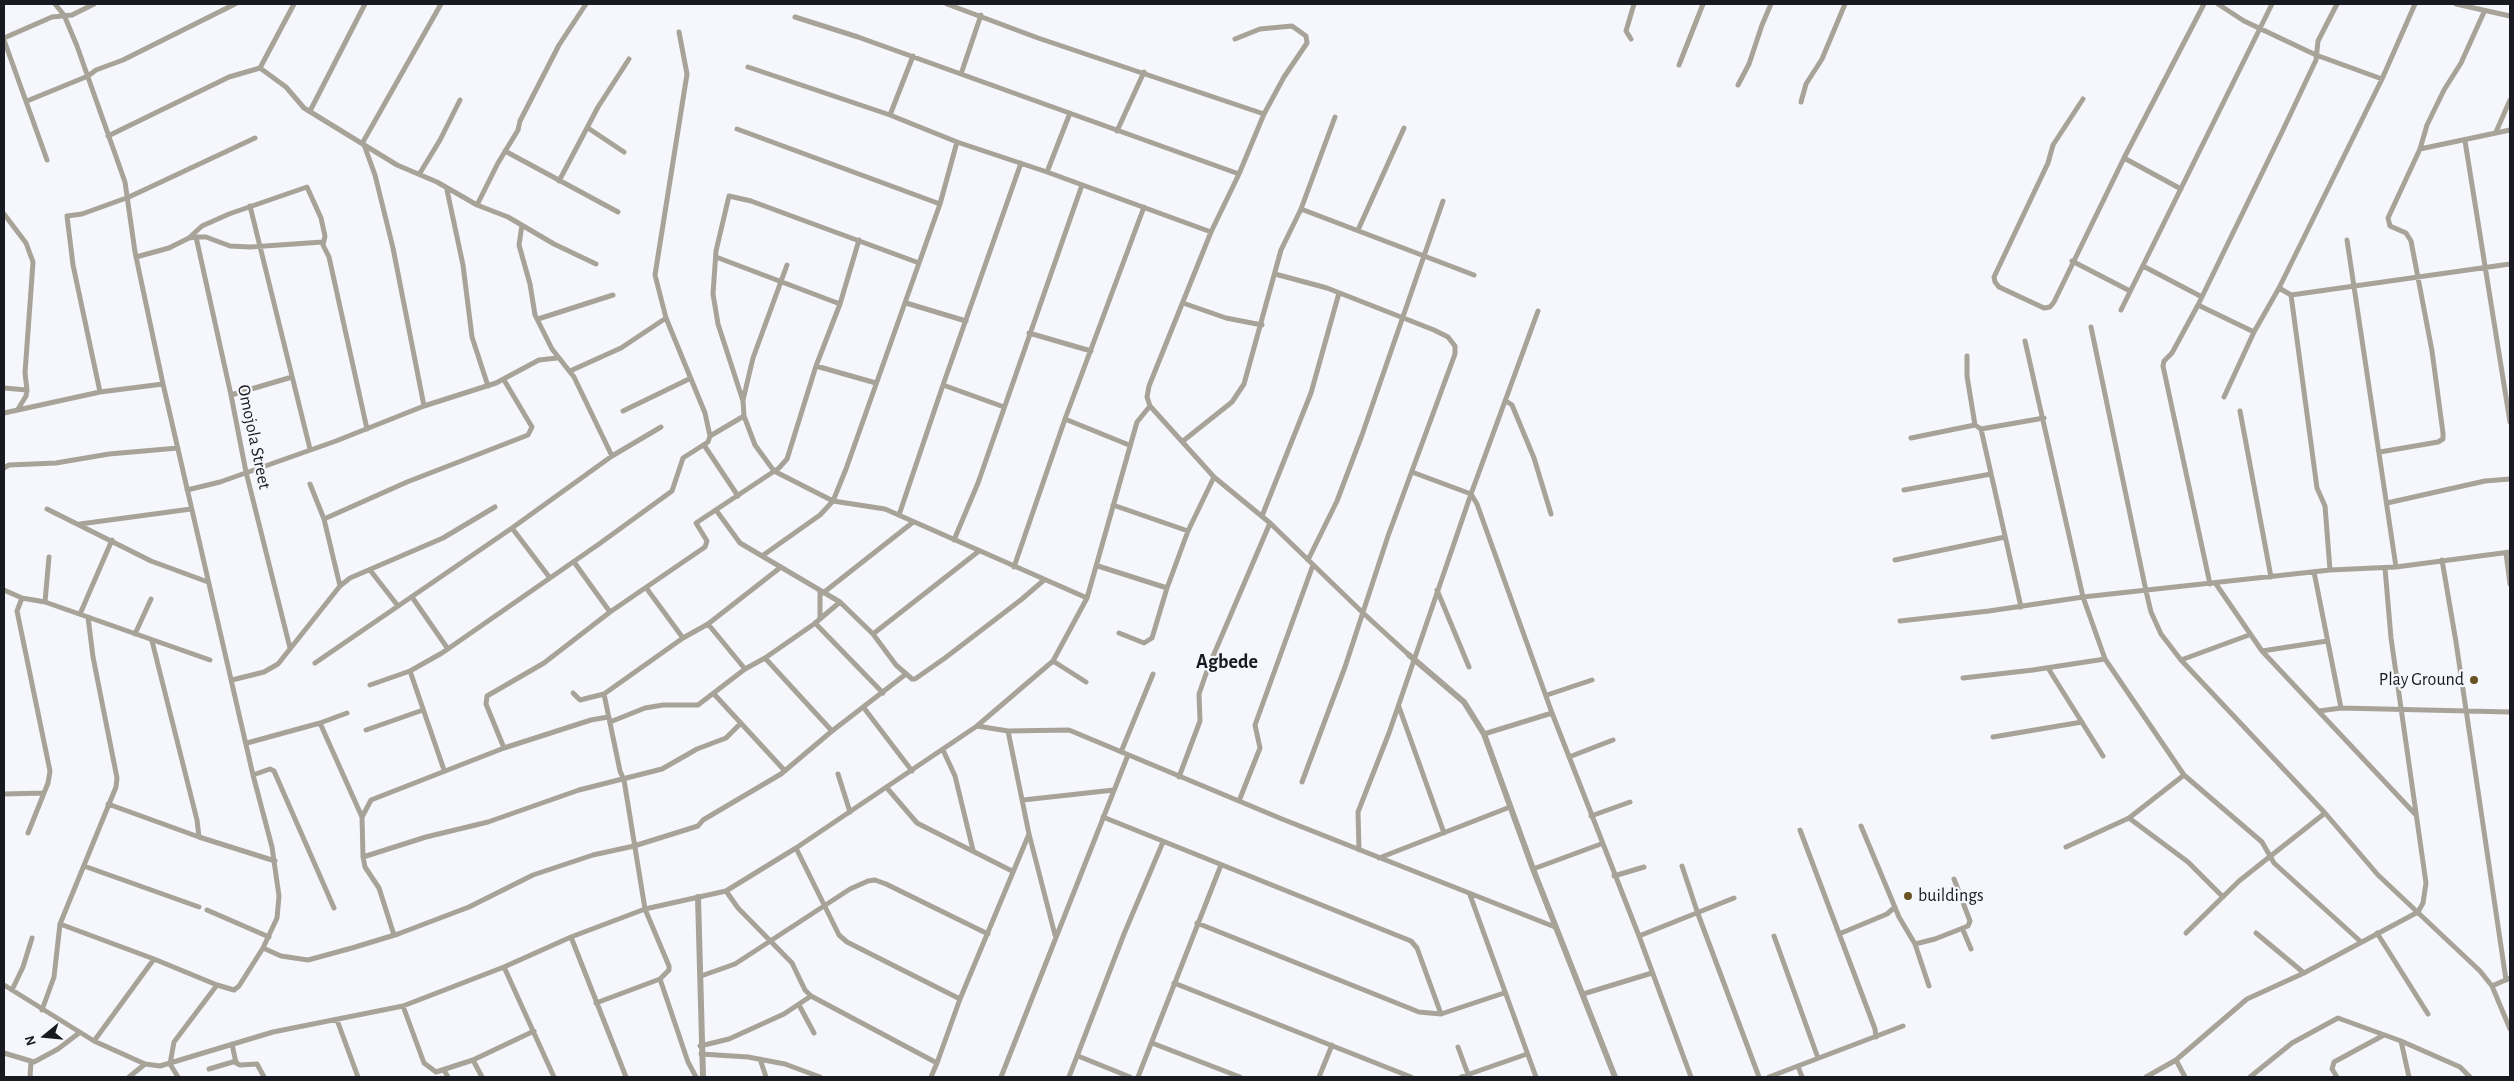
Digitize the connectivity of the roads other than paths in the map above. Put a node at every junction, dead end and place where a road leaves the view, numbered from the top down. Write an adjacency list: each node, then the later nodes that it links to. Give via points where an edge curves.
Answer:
1 (55, 4): 20 (street)
2 (94, 4): 20 (street, via 72,15)
3 (235, 4): 37 (street)
4 (294, 4): 33 (street)
5 (365, 4): 45 (street)
6 (441, 4): 59 (street)
7 (586, 4): 62 (street, via 559,45)
8 (948, 4): 21 (street)
9 (1634, 4): 28 (street, via 1626,31)
10 (1703, 4): 32 (street)
11 (1771, 4): 39 (street)
12 (1845, 4): 44 (street, via 1822,59 1806,84)
13 (2204, 4): 64 (street)
14 (2218, 4): 24 (street)
15 (2272, 4): 24 (street)
16 (2338, 4): 29 (street, via 2318,41)
17 (2415, 4): 38 (street)
18 (2456, 4): 19 (street)
19 (2484, 12): 22 (street); 61 (street, via 2427,125)
20 (64, 15): 27 (street, via 52,17); 37 (street)
21 (981, 15): 35 (street, via 1038,38); 36 (street)
22 (2510, 16)
23 (795, 17): 30 (street)
24 (2261, 28): 29 (street); 72 (street)
25 (679, 32): 119 (street, via 687,74 655,275)
26 (1235, 38): 47 (street, via 1279,26 1292,26 1306,36 1307,44)
27 (4, 39): 43 (street)
28 (1631, 39)
29 (2316, 55): 38 (street); 112 (street, via 2299,97)
30 (913, 56): 36 (street); 48 (street)
31 (629, 59): 50 (street)
32 (1679, 65)
33 (260, 68): 45 (street, via 286,87); 56 (street, via 229,77)
34 (748, 68): 48 (street)
35 (1144, 72): 47 (street); 53 (street)
36 (961, 74): 46 (street)
37 (88, 76): 43 (street); 56 (street)
38 (2382, 79): 107 (street)
39 (1738, 85)
40 (2084, 99): 95 (street, via 2053,145 2048,163 1994,277 1995,282 1997,286 2048,308 2054,302)
41 (460, 100): 68 (street)
42 (2510, 100): 55 (street)
43 (27, 101): 65 (street)
44 (1801, 102)
45 (310, 111): 59 (street)
46 (1070, 113): 53 (street); 67 (street)
47 (1264, 114): 69 (street)
48 (890, 115): 60 (street)
49 (1334, 117): 80 (street)
50 (588, 128): 63 (street); 70 (street)
51 (1404, 128): 84 (street)
52 (737, 129): 76 (street)
53 (1117, 130): 69 (street)
54 (2510, 130): 55 (street)
55 (2496, 132): 58 (street)
56 (108, 136): 74 (street, via 120,162)
57 (255, 138): 74 (street)
58 (2465, 141): 61 (street); 101 (street)
59 (363, 142): 68 (street, via 397,165); 149 (street, via 391,238)
60 (957, 142): 66 (street); 76 (street)
61 (2420, 150): 104 (street, via 2388,222 2409,236)
62 (506, 151): 70 (street); 78 (street)
63 (624, 152)
64 (2124, 158): 72 (street); 95 (street)
65 (47, 160)
66 (1021, 163): 67 (street); 122 (street)
67 (1047, 172): 71 (street)
68 (420, 173): 73 (street)
69 (1239, 174): 85 (street)
70 (559, 181): 81 (street)
71 (1082, 185): 79 (street); 126 (street)
72 (2181, 189): 100 (street)
73 (447, 190): 78 (street); 139 (street, via 463,265 472,337)
74 (128, 197): 93 (street); 142 (street, via 66,218)
75 (1443, 201): 92 (street)
76 (940, 204): 96 (street)
77 (250, 206): 86 (street, via 202,226); 90 (street, via 307,187 321,218); 91 (street)
78 (477, 206): 83 (street)
79 (1144, 207): 85 (street); 128 (street)
80 (1301, 209): 84 (street); 102 (street)
81 (618, 212)
82 (4, 214): 141 (street, via 26,243 33,262)
83 (522, 225): 97 (street); 121 (street, via 520,245)
84 (1358, 230): 92 (street)
85 (1211, 232): 114 (street)
86 (189, 238): 87 (street); 93 (street, via 169,248)
87 (196, 238): 91 (street, via 206,237 230,246); 143 (street, Omojola Street)
88 (859, 240): 94 (street, via 732,195 729,196); 96 (street); 115 (street)
89 (2347, 240): 106 (street)
90 (323, 242): 91 (street); 162 (street)
91 (261, 246): 133 (street)
92 (1422, 256): 103 (street); 120 (street)
93 (136, 257): 137 (street)
94 (716, 257): 105 (street); 146 (street, via 714,305)
95 (2072, 261): 108 (street)
96 (919, 262): 113 (street)
97 (596, 264)
98 (2510, 264): 101 (street)
99 (787, 265): 105 (street)
100 (2143, 266): 108 (street); 112 (street)
101 (2485, 269): 104 (street); 159 (street)
102 (1275, 274): 109 (street); 123 (street)
103 (1474, 276)
104 (2418, 278): 106 (street); 171 (street, via 2432,351 2443,439)
105 (782, 281): 115 (street); 146 (street, via 753,358)
106 (2353, 287): 111 (street); 171 (street)
107 (2279, 288): 111 (street); 125 (street)
108 (2130, 290): 117 (street)
109 (1339, 293): 120 (street); 194 (street, via 1311,392)
110 (613, 295): 121 (street)
111 (2291, 295): 219 (street, via 2317,488 2325,506)
112 (2202, 297): 116 (street)
113 (906, 303): 122 (street); 136 (street)
114 (1183, 303): 123 (street, via 1226,318); 150 (street, via 1149,386 1147,398)
115 (840, 304): 131 (street)
116 (2198, 306): 125 (street); 225 (street, via 2163,366)
117 (2121, 310)
118 (1538, 311): 147 (street)
119 (666, 318): 132 (street, via 621,348); 134 (street)
120 (1401, 318): 176 (street, via 1448,337 1455,354); 208 (street, via 1337,501)
121 (538, 319): 130 (street)
122 (966, 321): 138 (street)
123 (1262, 325): 166 (street, via 1239,395)
124 (2092, 327): 233 (street)
125 (2254, 332): 145 (street)
126 (1029, 333): 128 (street); 151 (street)
127 (2025, 341): 157 (street)
128 (1091, 351): 158 (street)
129 (1967, 356): 160 (street)
130 (557, 358): 132 (street); 135 (street, via 539,360)
131 (816, 366): 136 (street); 174 (street, via 787,459)
132 (570, 371): 172 (street)
133 (292, 377): 143 (street); 170 (street)
134 (689, 379): 153 (street); 164 (street, via 705,413)
135 (504, 380): 139 (street); 195 (street, via 532,427 528,435 407,482)
136 (876, 383): 185 (street)
137 (163, 384): 142 (street); 169 (street)
138 (943, 385): 151 (street); 193 (street)
139 (488, 386): 149 (street)
140 (4, 388): 141 (street)
141 (26, 390): 144 (street)
142 (100, 392): 148 (street)
143 (231, 395): 175 (street, Omojola Street)
144 (26, 396): 148 (street); 152 (street)
145 (2224, 396)
146 (743, 401): 156 (street)
147 (1506, 401): 183 (street); 192 (street, via 1514,408 1534,458)
148 (38, 404): 152 (street)
149 (424, 406): 162 (street)
150 (1150, 406): 166 (street); 168 (street, via 1137,422)
151 (1004, 407): 203 (street)
152 (18, 408): 155 (street)
153 (623, 411)
154 (2240, 411): 221 (street)
155 (4, 412)
156 (744, 416): 164 (street); 174 (street, via 755,445)
157 (2044, 418): 163 (street); 236 (street)
158 (1065, 419): 168 (street); 213 (street)
159 (2510, 422)
160 (1975, 425): 163 (street); 165 (street)
161 (661, 427): 172 (street)
162 (367, 429): 170 (street)
163 (1981, 429): 177 (street)
164 (710, 436): 167 (street)
165 (1911, 438)
166 (1183, 441): 178 (street)
167 (704, 445): 184 (street); 211 (street, via 683,458 672,491)
168 (1129, 446): 187 (street)
169 (178, 448): 173 (street); 181 (street)
170 (310, 449): 175 (street)
171 (2380, 452): 186 (street)
172 (612, 456): 199 (street)
173 (4, 468)
174 (774, 471): 184 (street); 185 (street)
175 (246, 472): 181 (street); 258 (street, Omojola Street)
176 (1412, 472): 183 (street); 245 (street)
177 (1992, 474): 182 (street); 201 (street)
178 (1214, 477): 194 (street); 200 (street)
179 (2510, 479): 186 (street)
180 (310, 484): 195 (street)
181 (187, 490): 190 (street)
182 (1904, 490)
183 (1471, 494): 232 (street); 283 (street, via 1479,507)
184 (738, 496): 191 (street)
185 (833, 501): 193 (street, via 876,507); 206 (street, via 820,515)
186 (2387, 503): 216 (street)
187 (1113, 505): 200 (street); 214 (street)
188 (495, 507): 218 (street, via 443,538)
189 (47, 509): 198 (street)
190 (191, 509): 198 (street); 224 (street)
191 (716, 510): 206 (street, via 740,543); 230 (street, via 696,523 707,546)
192 (1551, 514)
193 (899, 515): 197 (street)
194 (1262, 516): 196 (street)
195 (324, 519): 228 (street)
196 (1270, 522): 208 (street); 318 (street, via 1213,653 1200,694 1200,721)
197 (912, 523): 203 (street); 234 (street)
198 (79, 525): 202 (street)
199 (512, 528): 222 (street); 235 (street)
200 (1188, 531): 229 (street)
201 (2006, 537): 209 (street); 243 (street)
202 (112, 540): 224 (street, via 151,561); 246 (street)
203 (954, 540): 204 (street)
204 (979, 552): 213 (street); 253 (street)
205 (2508, 552): 210 (street); 227 (street)
206 (762, 556): 215 (street)
207 (49, 557): 240 (street)
208 (1308, 560): 212 (street)
209 (1894, 560)
210 (2442, 560): 216 (street); 290 (street)
211 (574, 562): 222 (street); 244 (street)
212 (1313, 565): 245 (street); 326 (street, via 1255,725 1260,748)
213 (1014, 566): 223 (street)
214 (1098, 566): 229 (street); 238 (street)
215 (781, 567): 234 (street); 250 (street)
216 (2396, 567): 217 (street)
217 (2385, 568): 219 (street); 287 (street, via 2391,638)
218 (370, 570): 228 (street); 242 (street)
219 (2330, 570): 220 (street)
220 (2314, 572): 221 (street); 257 (street)
221 (2271, 577): 226 (street)
222 (550, 578): 259 (street)
223 (1044, 580): 238 (street); 272 (street, via 915,679)
224 (208, 582): 275 (street)
225 (2210, 584): 226 (street); 233 (street)
226 (2216, 584): 254 (street)
227 (2510, 584)
228 (340, 586): 258 (street)
229 (1167, 588): 251 (street, via 1150,640 1144,643)
230 (647, 589): 244 (street); 255 (street)
231 (4, 590): 237 (street)
232 (1437, 590): 261 (street); 268 (street)
233 (2146, 591): 236 (street); 265 (street, via 2160,634)
234 (822, 592): 241 (street); 248 (street)
235 (412, 597): 242 (street); 259 (street)
236 (2083, 597): 243 (street); 263 (street)
237 (22, 598): 240 (street); 323 (street, via 17,611 49,763)
238 (1087, 598): 266 (street)
239 (151, 599): 252 (street)
240 (45, 602): 246 (street)
241 (840, 602): 248 (street); 253 (street)
242 (398, 606): 267 (street)
243 (2021, 606): 249 (street)
244 (610, 612): 306 (street, via 544,663 486,696 486,704)
245 (1362, 612): 261 (street); 320 (street)
246 (80, 614): 247 (street)
247 (88, 618): 252 (street); 328 (street, via 117,778)
248 (818, 621): 262 (street); 279 (street)
249 (1900, 621)
250 (708, 624): 255 (street); 270 (street)
251 (1119, 633)
252 (135, 634): 256 (street)
253 (873, 634): 272 (street)
254 (2249, 635): 260 (street); 265 (street)
255 (683, 638): 281 (street)
256 (152, 641): 264 (street); 342 (street)
257 (2327, 642): 260 (street); 286 (street)
258 (290, 648): 275 (street, via 272,669)
259 (448, 649): 271 (street)
260 (2262, 651): 289 (street)
261 (1411, 656): 284 (street); 302 (street, via 1464,702)
262 (765, 658): 270 (street); 300 (street)
263 (2105, 658): 269 (street); 317 (street)
264 (210, 660)
265 (2181, 660): 331 (street)
266 (1053, 661): 277 (street); 298 (street)
267 (315, 664)
268 (1469, 667)
269 (2048, 668): 274 (street); 295 (street)
270 (745, 669): 282 (street)
271 (410, 671): 278 (street); 288 (street)
272 (906, 674): 279 (street)
273 (1153, 674): 308 (street)
274 (1963, 678)
275 (232, 680): 305 (street)
276 (1592, 680): 283 (street)
277 (1086, 682)
278 (370, 685)
279 (883, 693): 285 (street)
280 (574, 694): 281 (street, via 580,700)
281 (604, 694): 294 (street)
282 (714, 694): 294 (street, via 693,707 663,705); 297 (street)
283 (1547, 695): 293 (street)
284 (1398, 706): 339 (street); 349 (street, via 1358,812)
285 (864, 708): 300 (street); 313 (street)
286 (2341, 708): 287 (street); 289 (street)
287 (2403, 709): 290 (street); 332 (street)
288 (423, 710): 299 (street); 312 (street)
289 (2319, 711): 332 (street)
290 (2466, 712): 291 (street); 404 (street)
291 (2510, 712)
292 (347, 713): 296 (street)
293 (1552, 713): 302 (street); 311 (street)
294 (609, 720): 306 (street, via 591,720); 319 (street)
295 (2082, 722): 303 (street); 310 (street)
296 (320, 723): 305 (street); 334 (street)
297 (740, 724): 314 (street); 319 (street, via 726,738 697,749 674,763)
298 (977, 726): 301 (street); 307 (street)
299 (366, 730)
300 (832, 731): 314 (street)
301 (1008, 731): 308 (street, via 1069,730); 325 (street)
302 (1484, 734): 329 (street)
303 (1993, 737)
304 (1613, 740): 311 (street)
305 (247, 743): 316 (street)
306 (504, 748): 312 (street)
307 (943, 750): 313 (street); 348 (street, via 955,776)
308 (1121, 752): 309 (street)
309 (1128, 755): 318 (street); 322 (street)
310 (2103, 756)
311 (1569, 757): 333 (street)
312 (444, 770): 334 (street, via 371,800)
313 (912, 770): 321 (street)
314 (784, 771): 345 (street, via 698,826)
315 (838, 774): 330 (street)
316 (253, 775): 353 (street); 370 (street, via 270,769 274,771)
317 (2184, 775): 336 (street); 350 (street, via 2262,842)
318 (1179, 777): 326 (street)
319 (624, 780): 345 (street); 351 (street, via 579,790 488,822)
320 (1302, 782)
321 (887, 788): 330 (street); 348 (street, via 917,823)
322 (1114, 790): 325 (street); 335 (street)
323 (44, 793): 324 (street); 340 (street)
324 (4, 794)
325 (1023, 800): 341 (street)
326 (1239, 801): 349 (street)
327 (1630, 802): 333 (street)
328 (108, 804): 342 (street); 355 (street)
329 (1510, 807): 339 (street); 358 (street)
330 (850, 812): 347 (street)
331 (2325, 813): 350 (street); 373 (street, via 2378,875)
332 (2417, 815): 373 (street, via 2426,883)
333 (1591, 816): 344 (street)
334 (362, 817): 351 (street)
335 (1103, 817): 343 (street); 387 (street)
336 (2129, 818): 346 (street); 365 (street, via 2188,862)
337 (1861, 826): 369 (street)
338 (1800, 830): 384 (street)
339 (1444, 832): 352 (street)
340 (28, 833)
341 (1029, 834): 359 (street); 387 (street)
342 (199, 837): 353 (street)
343 (1163, 842): 354 (street); 439 (street)
344 (1601, 844): 358 (street); 360 (street)
345 (634, 846): 371 (street); 386 (street, via 593,855 532,875 469,906)
346 (2066, 846)
347 (796, 848): 362 (street); 367 (street)
348 (973, 850): 359 (street)
349 (1359, 850): 352 (street)
350 (2270, 855): 365 (street); 394 (street, via 2274,863)
351 (363, 857): 386 (street, via 365,868 379,888)
352 (1378, 858): 363 (street)
353 (275, 861): 390 (street, via 278,907)
354 (1220, 865): 377 (street); 419 (street, via 1411,941 1418,948)
355 (84, 866): 368 (street); 378 (street)
356 (1682, 866): 374 (street)
357 (1644, 867): 360 (street)
358 (1533, 869): 379 (street)
359 (1012, 871): 383 (street)
360 (1614, 876): 388 (street)
361 (1954, 879): 380 (street, via 1970,921)
362 (726, 891): 364 (street); 393 (street)
363 (1470, 894): 379 (street); 411 (street)
364 (698, 896): 371 (street); 402 (street)
365 (2223, 897): 381 (street)
366 (1734, 898): 374 (street)
367 (826, 905): 383 (street, via 850,889 875,880); 393 (street); 414 (street, via 839,935 847,942)
368 (199, 907)
369 (1895, 907): 375 (street); 376 (street)
370 (334, 908)
371 (645, 909): 391 (street); 403 (street, via 669,966)
372 (207, 910): 390 (street)
373 (2418, 912): 382 (street); 409 (street)
374 (1698, 914): 388 (street); 479 (street)
375 (1887, 914): 376 (street); 384 (street)
376 (1899, 917): 395 (street)
377 (1197, 923): 405 (street); 419 (street, via 1419,1012)
378 (60, 924): 398 (street); 418 (street, via 54,977)
379 (1555, 926): 412 (street)
380 (1963, 930): 395 (street); 397 (street)
381 (2186, 933)
382 (2377, 933): 394 (street); 420 (street)
383 (988, 934): 414 (street)
384 (1839, 934): 428 (street)
385 (2256, 934): 401 (street)
386 (394, 935): 396 (street, via 308,960 281,956)
387 (1056, 936): 468 (street)
388 (1639, 936): 400 (street)
389 (1774, 936): 440 (street)
390 (269, 937): 396 (street)
391 (571, 937): 399 (street); 415 (street)
392 (32, 938): 410 (street)
393 (770, 941): 402 (street, via 734,964); 413 (street, via 792,963)
394 (2360, 941): 401 (street)
395 (1915, 944): 408 (street)
396 (263, 948): 407 (street, via 239,986 234,990)
397 (1971, 949)
398 (154, 959): 407 (street); 429 (street)
399 (504, 967): 416 (street); 424 (street)
400 (1652, 973): 412 (street); 478 (street)
401 (2304, 973): 443 (street, via 2248,999)
402 (701, 976): 434 (street)
403 (660, 979): 415 (street); 463 (street)
404 (2508, 979): 409 (street)
405 (1174, 983): 431 (street); 433 (street)
406 (4, 985): 410 (street)
407 (217, 985): 448 (street, via 174,1042)
408 (1929, 986)
409 (2492, 986): 423 (street)
410 (12, 990): 418 (street)
411 (1504, 993): 419 (street); 438 (street)
412 (1583, 994): 477 (street)
413 (811, 996): 417 (street); 446 (street)
414 (960, 999): 446 (street)
415 (596, 1003): 462 (street)
416 (403, 1006): 421 (street); 451 (street, via 424,1064 436,1072)
417 (799, 1006): 426 (street); 434 (street, via 729,1039)
418 (42, 1010): 425 (street)
419 (1442, 1014)
420 (2428, 1014)
421 (337, 1020): 432 (street, via 273,1032); 458 (street)
422 (1903, 1026): 428 (street)
423 (2510, 1029)
424 (534, 1032): 442 (street); 461 (street)
425 (80, 1033): 429 (street); 445 (street, via 58,1049)
426 (814, 1033)
427 (2384, 1035): 430 (street); 452 (street, via 2335,1019 2292,1043); 485 (street, via 2334,1062 2332,1068)
428 (1876, 1037): 440 (street)
429 (94, 1041): 447 (street)
430 (2401, 1041): 486 (street); 487 (street, via 2460,1067)
431 (1152, 1043): 471 (street); 472 (street)
432 (232, 1044): 444 (street); 448 (street)
433 (1332, 1045): 473 (street); 474 (street)
434 (700, 1046): 437 (street)
435 (1458, 1046): 453 (street)
436 (4, 1053): 445 (street)
437 (700, 1054): 441 (street); 464 (street)
438 (1527, 1054): 453 (street); 476 (street)
439 (1078, 1056): 469 (street); 470 (street)
440 (1818, 1058): 449 (street)
441 (760, 1059): 465 (street); 466 (street)
442 (473, 1060): 451 (street); 460 (street)
443 (2176, 1060): 482 (street); 483 (street)
444 (236, 1061): 450 (street); 457 (street, via 240,1065 257,1064)
445 (31, 1062): 454 (street)
446 (937, 1063): 467 (street)
447 (145, 1064): 448 (street); 455 (street)
448 (170, 1064): 456 (street)
449 (1798, 1066): 480 (street); 481 (street)
450 (209, 1069)
451 (444, 1070): 459 (street)
452 (2259, 1075): 484 (street)
453 (1469, 1076): 475 (street)
454 (30, 1077)
455 (129, 1077)
456 (178, 1077)
457 (264, 1077)
458 (358, 1077)
459 (448, 1077)
460 (482, 1077)
461 (554, 1077)
462 (626, 1077)
463 (696, 1077)
464 (703, 1077)
465 (766, 1077)
466 (820, 1077)
467 (931, 1077)
468 (1001, 1077)
469 (1069, 1077)
470 (1130, 1077)
471 (1138, 1077)
472 (1240, 1077)
473 (1319, 1077)
474 (1411, 1077)
475 (1461, 1077)
476 (1536, 1077)
477 (1615, 1077)
478 (1691, 1077)
479 (1759, 1077)
480 (1769, 1077)
481 (1802, 1077)
482 (2146, 1077)
483 (2185, 1077)
484 (2250, 1077)
485 (2337, 1077)
486 (2409, 1077)
487 (2470, 1077)

